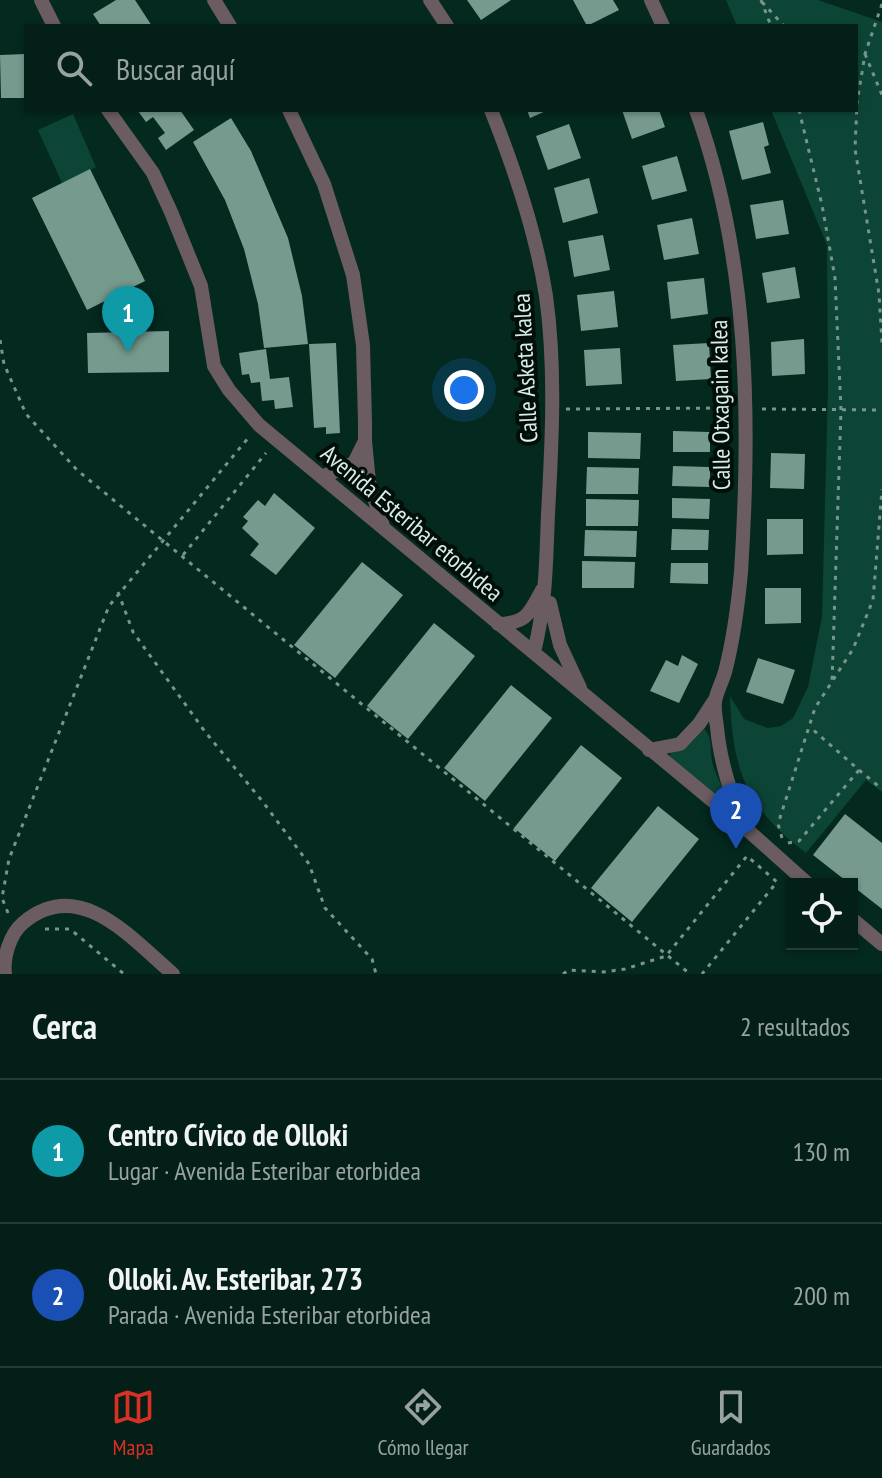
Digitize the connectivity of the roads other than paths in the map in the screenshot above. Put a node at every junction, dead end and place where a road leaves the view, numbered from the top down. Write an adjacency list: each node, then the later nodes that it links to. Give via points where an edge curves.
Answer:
1 (41, 0): 5 (street)
2 (214, 0): 6 (street)
3 (430, 0): 7 (street)
4 (651, 0): 8 (street)
5 (53, 24)
6 (229, 24)
7 (446, 24)
8 (662, 24)
9 (109, 112): 14 (street, Avenida Esteribar etorbidea, via 153,173 171,212 201,286 214,366 259,425)
10 (290, 112): 13 (street, via 324,184 353,275 363,345)
11 (492, 112): 16 (street, Calle Asketa kalea, via 527,212 546,295 552,409)
12 (697, 112): 20 (street, Calle Otxagain kalea, via 713,158 742,313 741,569 736,630)
13 (365, 441): 14 (street, via 354,463); 15 (street, via 369,482)
14 (322, 477): 15 (street, Avenida Esteribar etorbidea)
15 (383, 528): 17 (street, Avenida Esteribar etorbidea)
16 (546, 583): 17 (street, Calle Asketa kalea, via 529,615 516,624); 18 (street, Calle Asketa kalea); 19 (street, Calle Asketa kalea, via 560,645)
17 (498, 624): 18 (street, Avenida Esteribar etorbidea)
18 (534, 652): 19 (street, Avenida Esteribar etorbidea)
19 (583, 694): 21 (street, Avenida Esteribar etorbidea)
20 (714, 701): 21 (street, Calle Otxagain kalea, via 680,744); 22 (street, Calle Otxagain kalea, via 720,760)
21 (649, 750): 22 (street, Avenida Esteribar etorbidea)
22 (743, 826): 23 (street, Avenida Esteribar etorbidea)
23 (801, 878)
24 (858, 924): 25 (street)
25 (882, 944)
26 (5, 974): 27 (street, via 8,945 20,925 36,913 74,905 95,911)
27 (173, 974)

